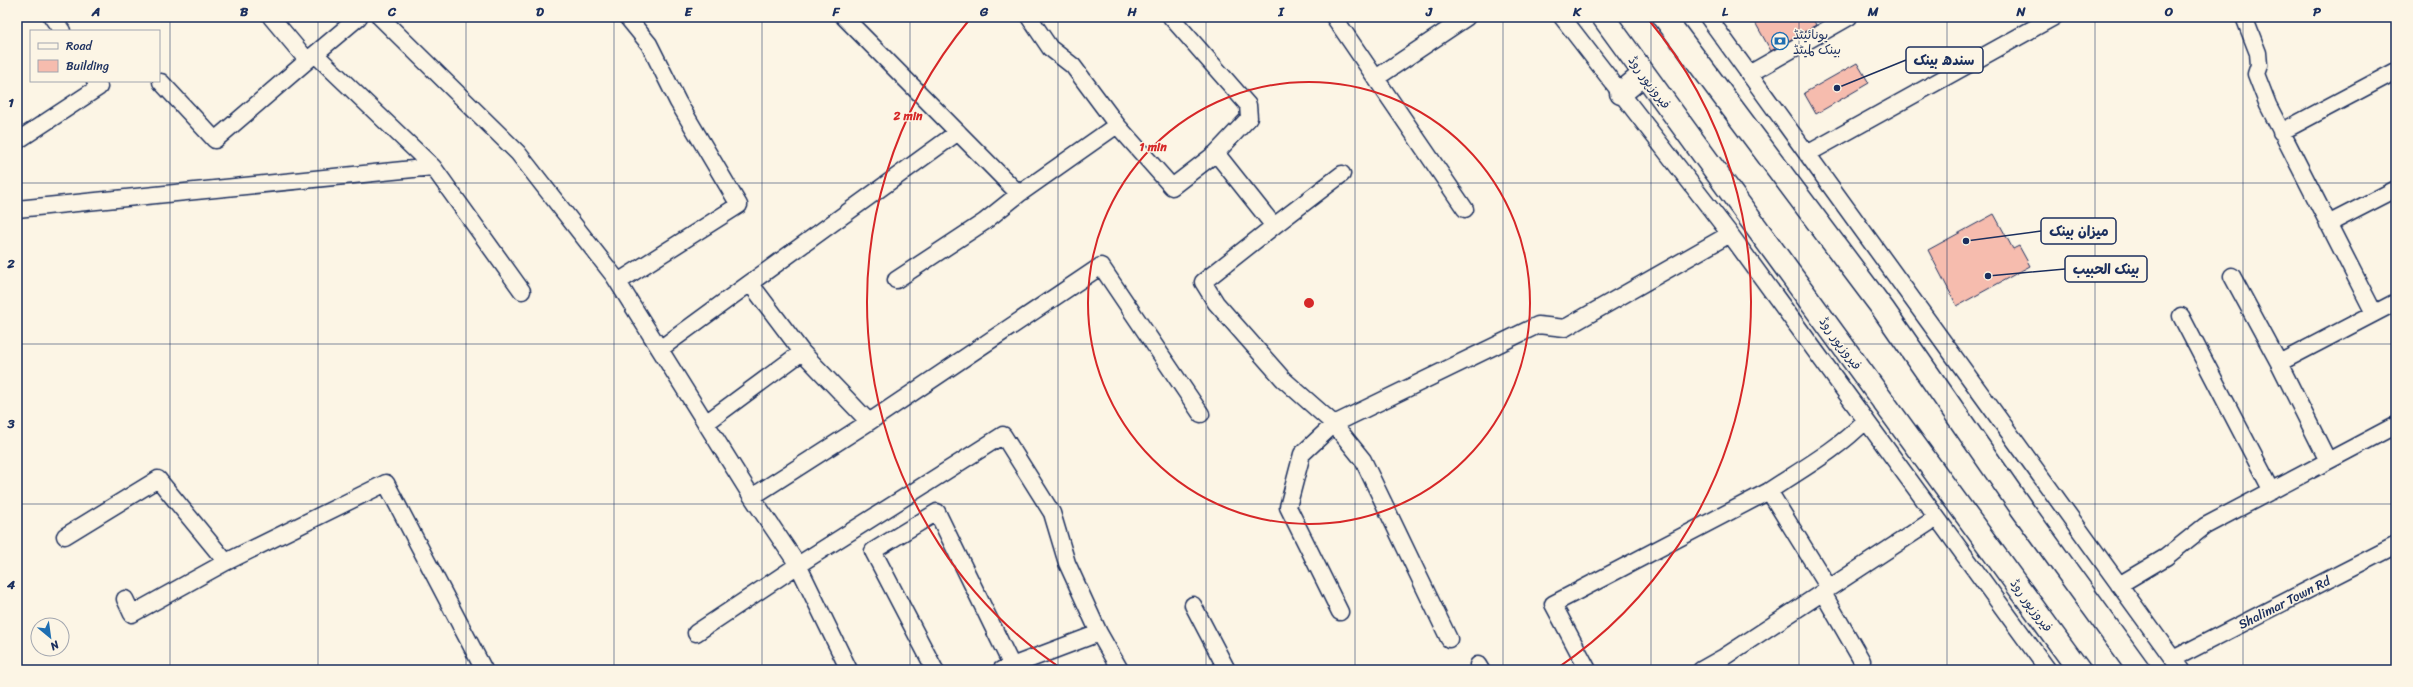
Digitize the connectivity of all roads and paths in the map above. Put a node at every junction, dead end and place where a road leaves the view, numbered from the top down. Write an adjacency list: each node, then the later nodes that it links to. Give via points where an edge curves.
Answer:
1 (52, 17): 18 (street)
2 (271, 17): 19 (street)
3 (359, 17): 19 (street)
4 (380, 17): 44 (street, via 518,153)
5 (627, 17): 44 (street, via 649,44 678,102 739,205)
6 (844, 17): 28 (street)
7 (1029, 17): 27 (street, via 1050,48 1073,66)
8 (1170, 17): 31 (street, via 1248,105 1249,118)
9 (1334, 17): 23 (street)
10 (1467, 17): 23 (street)
11 (1562, 17): 26 (street)
12 (1603, 17): 21 (highway, فیروزپور روڈ)
13 (1665, 17): 89 (highway, via 1883,309 2022,509)
14 (1708, 17): 22 (street)
15 (1849, 17): 22 (street)
16 (2054, 17): 32 (street)
17 (2244, 17): 29 (street, via 2258,53 2259,65 2256,74)
18 (61, 30)
19 (311, 57): 25 (street, via 215,140); 33 (street)
20 (2396, 71): 29 (street)
21 (1644, 74): 26 (highway); 88 (highway, فیروزپور روڈ)
22 (1749, 74): 32 (street)
23 (1376, 78): 38 (street)
24 (96, 82): 30 (street, via 99,87)
25 (161, 82)
26 (1621, 93): 41 (street)
27 (1116, 125): 31 (street, via 1172,186); 36 (street)
28 (958, 132): 36 (street); 45 (street)
29 (2281, 132): 39 (street)
30 (17, 141)
31 (1216, 153): 40 (street)
32 (1807, 154): 68 (street)
33 (433, 167): 37 (street); 46 (street)
34 (1342, 174): 40 (street)
35 (2396, 189): 39 (street)
36 (1019, 194): 43 (street, via 984,222)
37 (18, 207)
38 (1465, 209)
39 (2328, 224): 48 (street)
40 (1274, 226): 57 (street, via 1202,282 1216,303 1283,379)
41 (1730, 234): 54 (street); 57 (street, via 1565,328 1538,325)
42 (2232, 276): 52 (street)
43 (896, 280)
44 (618, 282): 50 (street)
45 (750, 283): 50 (street); 51 (street)
46 (522, 292)
47 (2396, 302): 48 (street)
48 (2374, 313): 52 (street)
49 (2181, 316): 61 (street)
50 (660, 349): 56 (street)
51 (802, 352): 55 (street); 56 (street)
52 (2279, 363): 59 (street)
53 (1201, 414): 55 (street, via 1101,266)
54 (1864, 421): 60 (street, via 1850,437 1831,451); 63 (street)
55 (869, 422): 62 (street)
56 (706, 423): 62 (street)
57 (1334, 424): 72 (street, via 1302,454 1288,507); 75 (street, via 1363,460)
58 (2396, 425): 59 (street)
59 (2328, 461): 61 (street)
60 (1769, 491): 69 (street); 85 (street, via 1553,604)
61 (2272, 491): 68 (street, via 2205,526 2166,557)
62 (752, 497): 67 (street)
63 (1936, 518): 69 (street); 87 (street)
64 (65, 536): 66 (street, via 158,479)
65 (2396, 545): 78 (street, Shalimar Town Rd)
66 (226, 562): 70 (street, via 132,614); 80 (street, via 386,484)
67 (798, 565): 73 (street); 74 (street, via 1003,435 1052,513 1067,563); 81 (street)
68 (2119, 585): 78 (street)
69 (1826, 590): 76 (street); 77 (street)
70 (125, 599)
71 (1193, 605): 84 (street)
72 (1340, 612)
73 (696, 633)
74 (1099, 633): 79 (street); 83 (street)
75 (1450, 638)
76 (1862, 661)
77 (1727, 664): 86 (street)
78 (2177, 664)
79 (1006, 668): 82 (street, via 937,512 874,551)
80 (484, 670)
81 (849, 670)
82 (935, 670)
83 (1120, 670)
84 (1227, 670)
85 (1588, 670)
86 (1701, 670)
87 (2048, 670)
88 (2079, 670)
89 (2139, 670)

